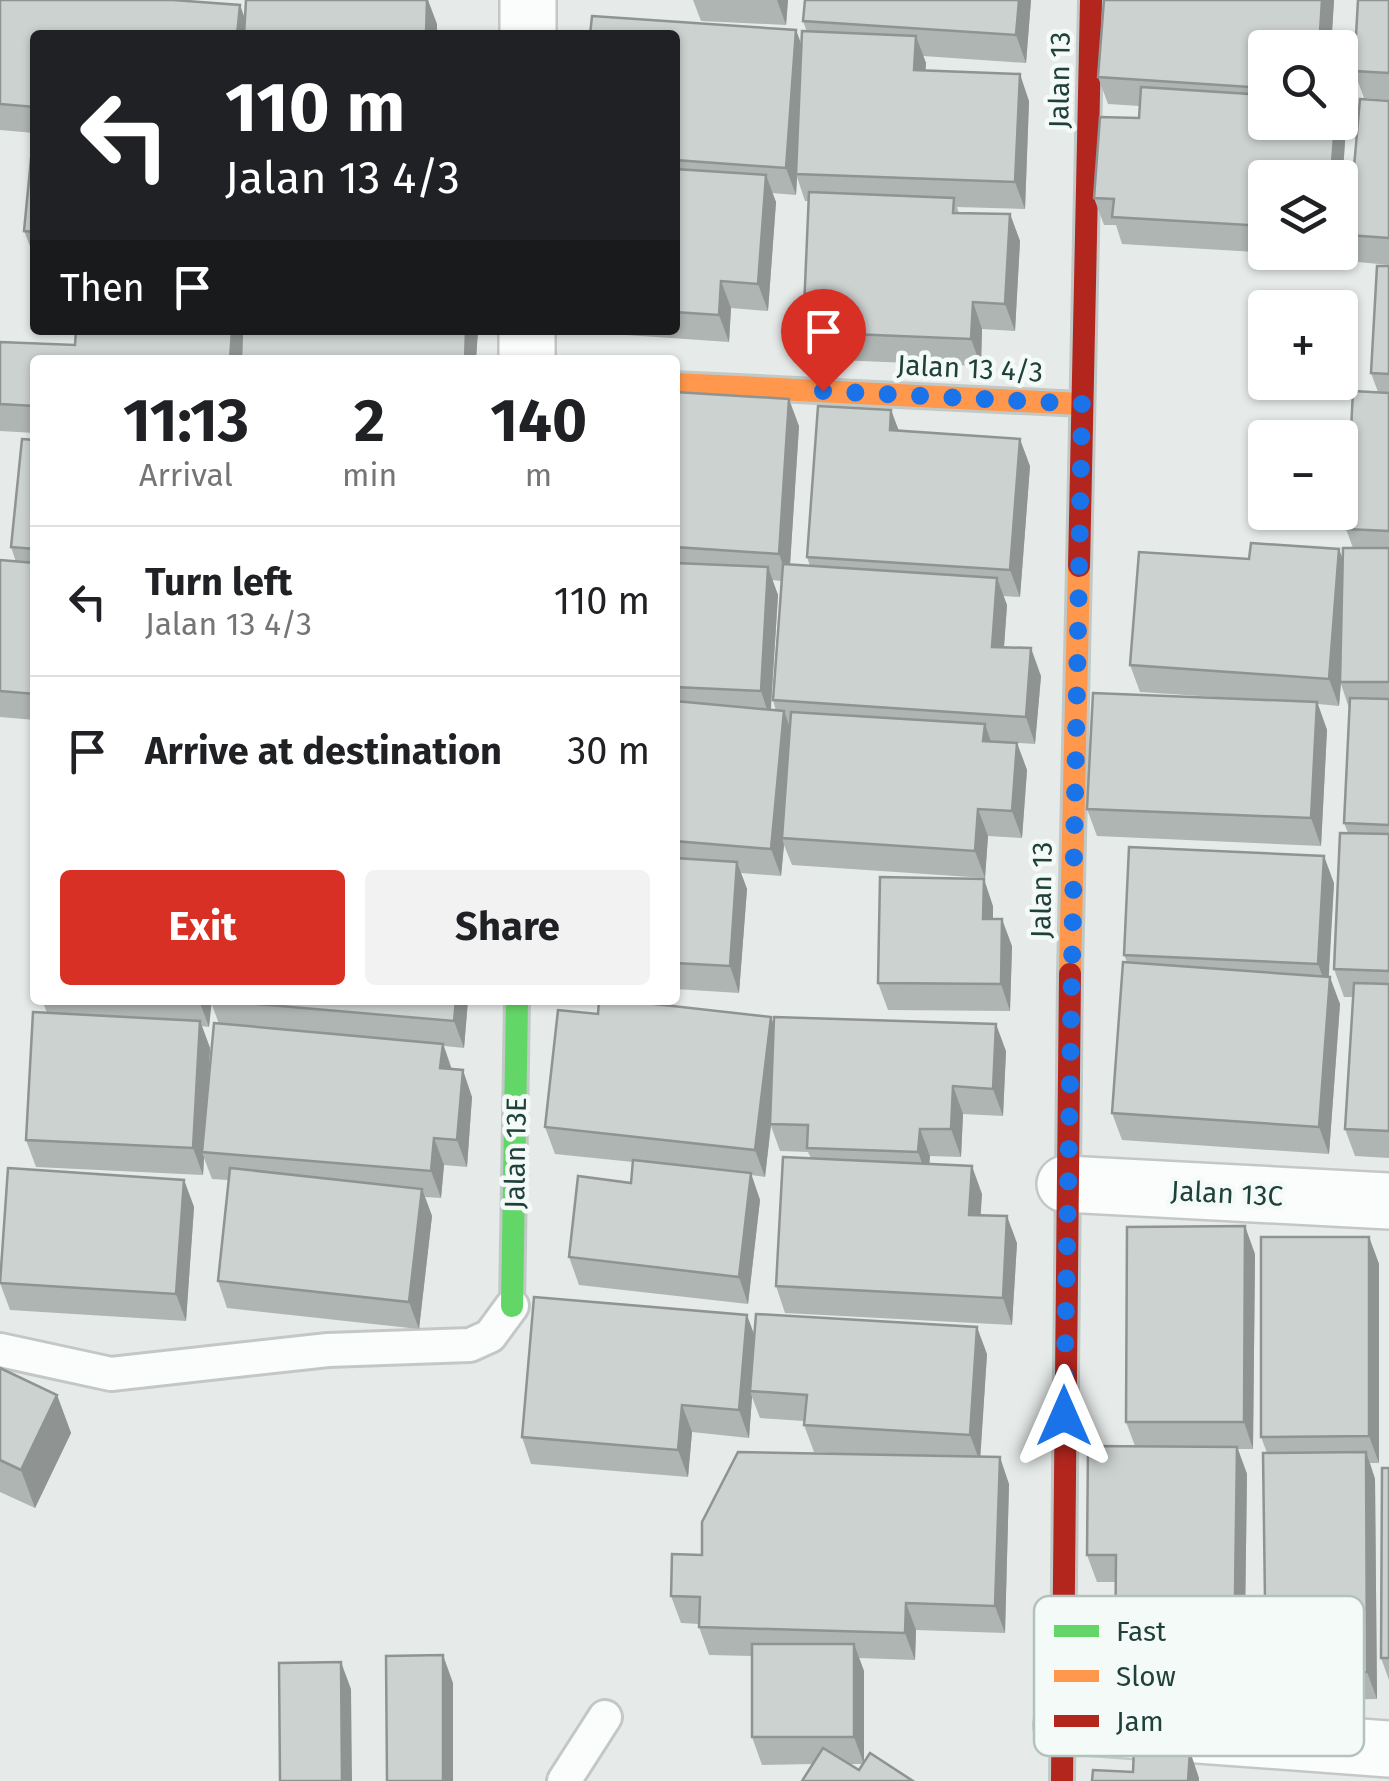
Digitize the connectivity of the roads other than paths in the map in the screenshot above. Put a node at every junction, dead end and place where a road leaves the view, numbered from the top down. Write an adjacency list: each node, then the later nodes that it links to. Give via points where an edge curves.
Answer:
1 (528, 0): 3 (street)
2 (1091, 0): 5 (street, Jalan 13)
3 (528, 30)
4 (680, 384): 5 (street, Jalan 13 4/3)
5 (1082, 404): 7 (street, Jalan 13)
6 (517, 1005): 9 (street, Jalan 13E)
7 (1066, 1184): 8 (street, Jalan 13C); 11 (street, Jalan 13)
8 (1389, 1202)
9 (512, 1306): 10 (lane, via 490,1336 470,1346 328,1350 111,1374)
10 (0, 1350)
11 (1063, 1596)
12 (606, 1717): 15 (lane)
13 (1364, 1747): 14 (street)
14 (1389, 1749)
15 (564, 1781)

